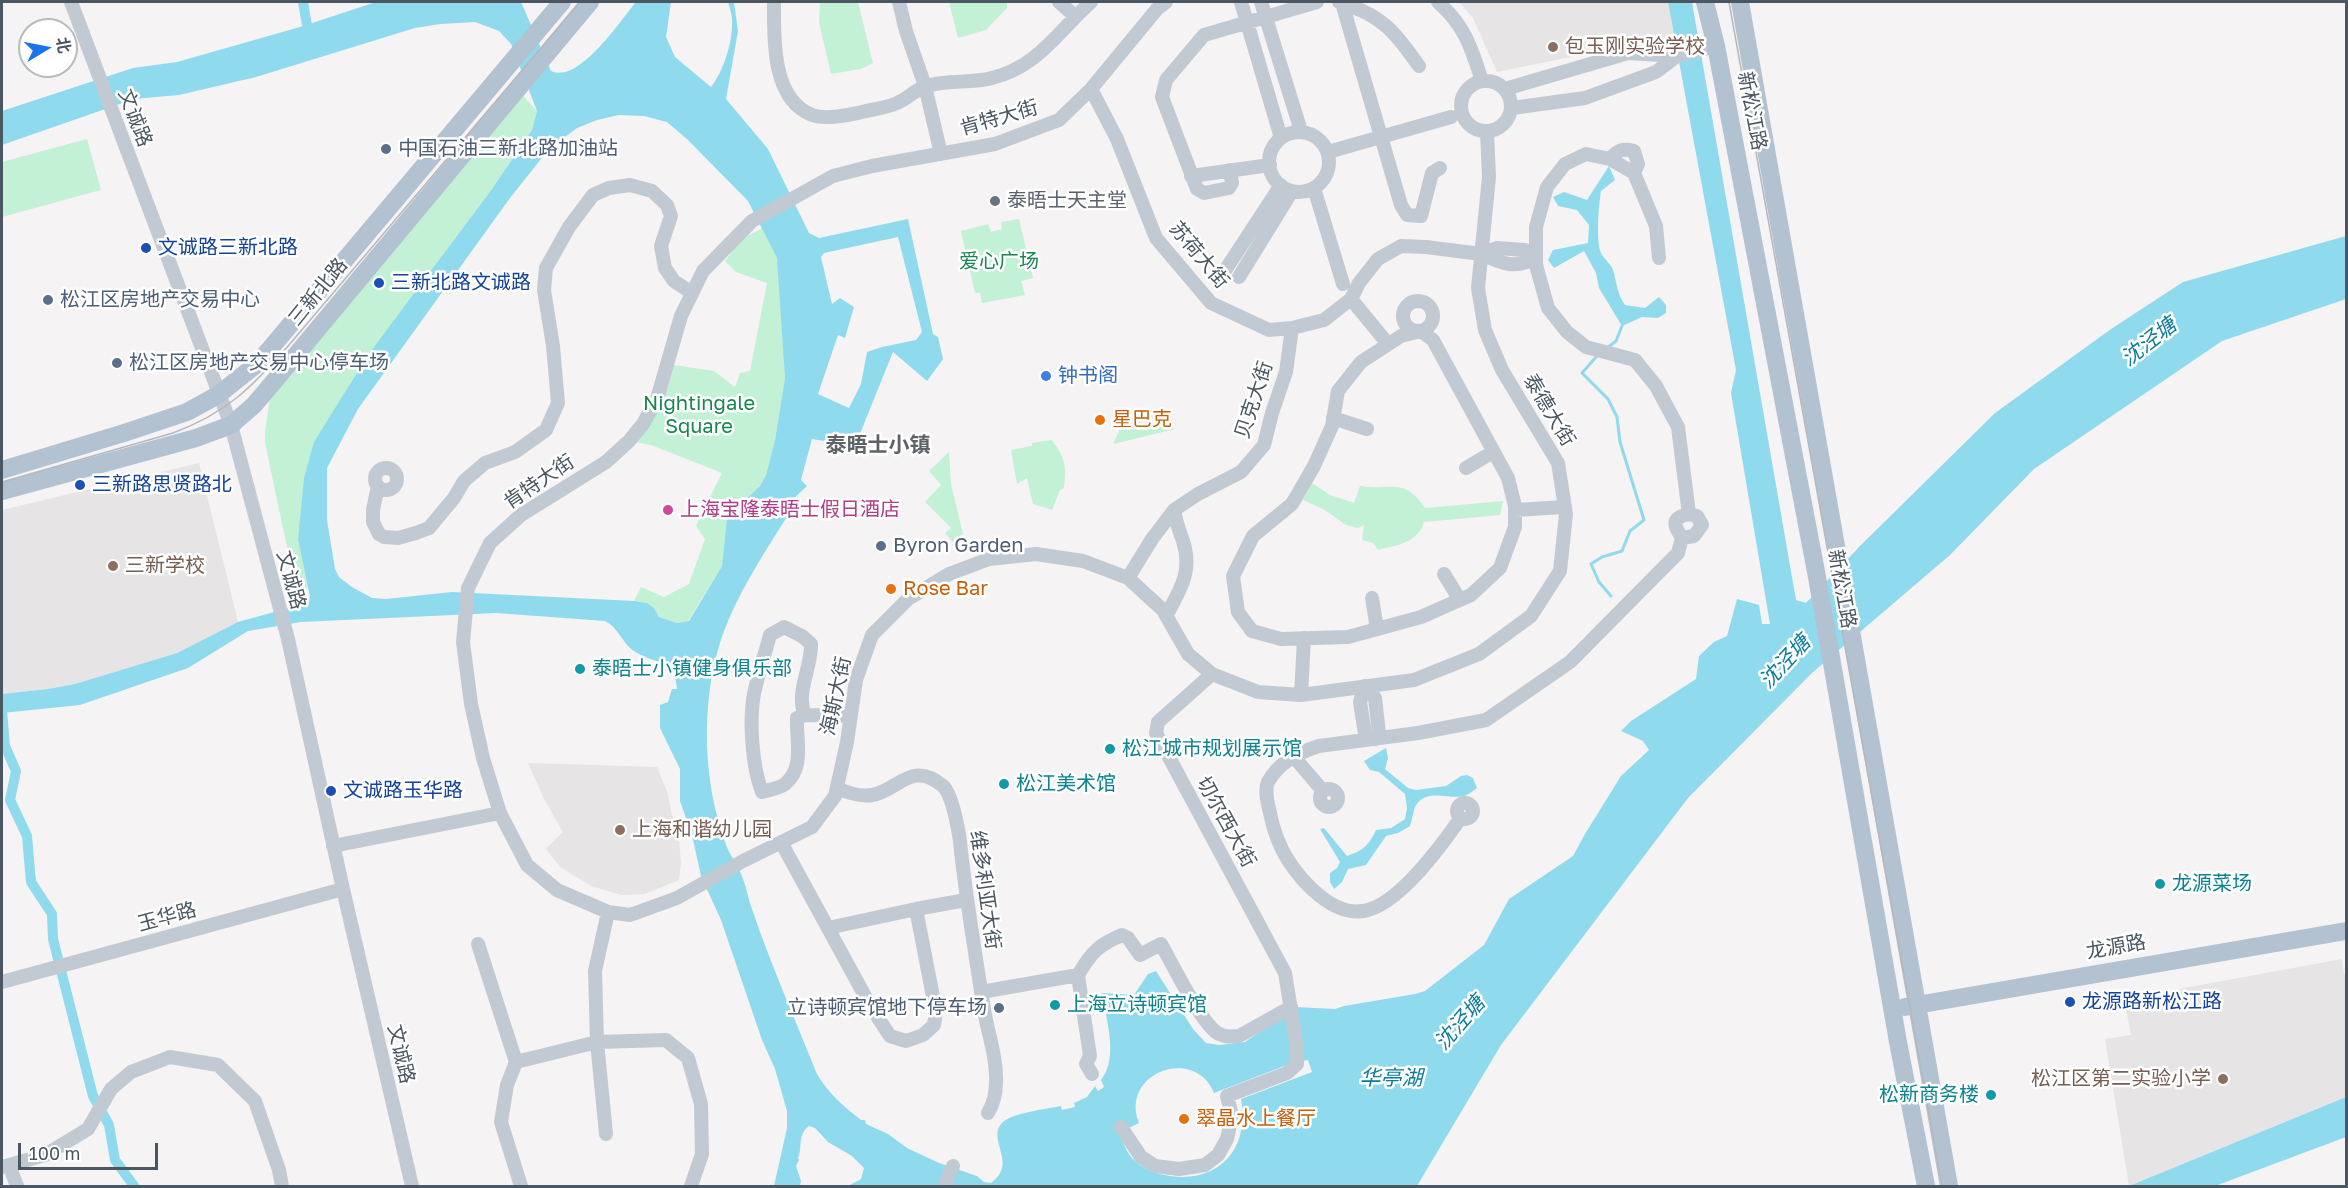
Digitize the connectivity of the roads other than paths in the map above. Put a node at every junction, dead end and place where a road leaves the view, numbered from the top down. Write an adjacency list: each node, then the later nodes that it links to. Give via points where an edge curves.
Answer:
1 (71, 2): 48 (street, 文诚路)
2 (562, 2): 48 (main road, 三新北路, via 258,363)
3 (590, 2): 50 (main road, 三新北路, via 254,405)
4 (774, 2): 23 (street, via 781,80 794,104 813,115 852,114 897,103)
5 (899, 2): 23 (street)
6 (1059, 2): 16 (street)
7 (1091, 2): 16 (street)
8 (1166, 2): 24 (street, 肯特大街)
9 (1241, 2): 18 (street)
10 (1261, 2): 17 (street)
11 (1317, 2): 17 (street)
12 (1341, 2): 21 (street, via 1378,18); 30 (street)
13 (1438, 2): 22 (street, via 1455,17 1472,49)
14 (1705, 2): 19 (main road, 新松江路)
15 (1740, 2): 90 (main road, 新松江路)
16 (1075, 16): 23 (street, via 1052,44 1020,68 983,80)
17 (1266, 16): 18 (street); 28 (street)
18 (1247, 22): 31 (street); 34 (street, via 1204,34 1166,80 1162,97 1191,176)
19 (1716, 46): 20 (street); 92 (main road, 新松江路, via 1833,663)
20 (1677, 56): 25 (street, via 1628,53); 26 (street, via 1656,72 1585,98)
21 (1419, 66)
22 (1482, 81): 25 (street, via 1492,81); 29 (street, via 1464,94 1461,113 1468,125)
23 (925, 86): 33 (street)
24 (1091, 89): 33 (street, 肯特大街, via 1059,120 995,144); 46 (street, 苏荷大街, via 1117,139 1156,238 1211,303 1269,330)
25 (1505, 89): 26 (street)
26 (1512, 108): 29 (street, via 1503,126)
27 (1451, 117): 30 (street)
28 (1301, 132): 31 (street); 32 (street, via 1318,138)
29 (1487, 132): 38 (street, 泰德大街, via 1490,177)
30 (1382, 137): 32 (street); 35 (street, via 1407,215 1421,216 1432,173)
31 (1281, 138): 34 (street, via 1272,150)
32 (1328, 152): 37 (street, via 1327,173)
33 (941, 154): 44 (street, 肯特大街, via 832,176 797,195 752,221 703,271)
34 (1270, 165): 36 (street, via 1271,172)
35 (1440, 168)
36 (1286, 188): 37 (street); 41 (street); 42 (street)
37 (1314, 188): 43 (street)
38 (1480, 254): 39 (street, via 1516,265); 45 (street, via 1401,246 1378,259); 57 (street, 泰德大街, via 1478,288 1485,330 1502,370 1558,463)
39 (1536, 256): 40 (street, via 1536,227 1546,187 1565,164 1586,154 1610,159 1624,149 1634,152 1638,164 1634,173 1656,226); 72 (street, via 1548,308 1567,332 1586,347 1635,360 1656,386 1678,427 1689,514 1676,521 1682,538 1678,554 1570,662 1486,720)
40 (1659, 258)
41 (1227, 269)
42 (1239, 277)
43 (1343, 284)
44 (692, 293): 55 (street, via 674,281 665,268 662,246 671,216 667,205 652,191 630,184 593,195 568,227 546,268 544,290 558,403 546,430 515,452 485,463 464,481 429,528 416,533 398,538 379,534 373,522); 76 (street, 肯特大街, via 681,316 657,399 643,424 606,462 521,515 490,543 468,588 463,642 471,704)
45 (1352, 299): 46 (street, 苏荷大街, via 1324,320); 47 (street)
46 (1292, 328): 58 (street, 贝克大街, via 1286,372 1264,445 1241,472)
47 (1388, 344): 49 (street, via 1361,362 1338,391); 52 (street, via 1421,331 1433,340)
48 (219, 395): 50 (street, 文诚路); 54 (main road, 三新北路, via 166,419)
49 (1334, 418): 51 (street); 66 (street, via 1314,466 1292,504 1252,536 1233,576 1238,612 1252,631 1281,639)
50 (231, 425): 56 (main road, 三新北路); 79 (street, 文诚路, via 288,639)
51 (1367, 429)
52 (1493, 452): 53 (street); 59 (street, via 1508,478)
53 (1466, 468)
54 (2, 470)
55 (378, 486)
56 (2, 492)
57 (1564, 507): 59 (street); 68 (street, 泰德大街, via 1560,571 1531,616 1479,654 1414,680)
58 (1174, 510): 61 (street, 贝克大街); 64 (street, via 1184,543 1187,574)
59 (1515, 510): 63 (street, via 1515,527 1500,568)
60 (1444, 574): 63 (street)
61 (1128, 578): 64 (street, 海斯大街); 71 (street, 海斯大街, via 1083,561 1036,554 989,560 949,574 908,599 872,635 856,680)
62 (1372, 598): 65 (street)
63 (1460, 600): 65 (street, via 1421,617)
64 (1166, 616): 67 (street, 海斯大街, via 1188,654)
65 (1377, 629): 66 (street, via 1347,637)
66 (1304, 638): 69 (street)
67 (1212, 674): 69 (street, 泰德大街, via 1258,693); 91 (street, 切尔西大街, via 1158,722 1156,733 1285,974)
68 (1365, 686): 69 (street, 泰德大街); 72 (street, via 1360,702 1365,734)
69 (1301, 695)
70 (805, 715): 70 (street, via 797,718 796,771 784,785 762,792 755,775 753,696 770,635 784,627 812,644 801,701); 71 (street)
71 (850, 716): 74 (street, 海斯大街)
72 (1374, 739): 73 (street, via 1319,746)
73 (1294, 757): 75 (street); 77 (street, via 1278,768 1267,783 1273,828 1287,858 1302,877 1340,908 1364,911 1396,894 1439,850)
74 (837, 788): 78 (street, 海斯大街, via 812,827); 81 (street, 维多利亚大街, via 859,796 874,795 902,779 919,776 934,779 945,788 960,844)
75 (1323, 791)
76 (500, 813): 79 (street); 83 (street, 肯特大街, via 527,865 557,890)
77 (1460, 819)
78 (781, 842): 83 (street, 海斯大街, via 676,898 630,915); 84 (street)
79 (333, 846): 80 (street, 文诚路)
80 (343, 889): 88 (street, 玉华路); 103 (street, 文诚路)
81 (966, 900): 82 (street); 89 (street, 维多利亚大街)
82 (916, 909): 84 (street); 84 (street, via 936,1012 934,1025 923,1035 906,1041 890,1036)
83 (608, 912): 93 (street, via 595,971)
84 (828, 928)
85 (2346, 931): 90 (main road, 龙源路)
86 (478, 944): 94 (street)
87 (1078, 975): 89 (street); 91 (street, via 1094,950 1122,935 1140,955 1161,944 1202,1015 1217,1033 1239,1036); 95 (street, via 1090,1056 1086,1064)
88 (2, 982)
89 (981, 992): 96 (street, 维多利亚大街, via 996,1082 994,1103)
90 (1917, 1004): 92 (main road, 龙源路); 108 (main road, 新松江路)
91 (1291, 1007): 97 (street, 切尔西大街, via 1297,1064 1287,1073 1227,1096 1232,1116 1227,1139 1218,1155 1205,1165 1179,1169 1155,1166 1141,1157)
92 (1892, 1009): 107 (main road, 新松江路)
93 (597, 1042): 94 (street); 98 (street); 105 (street, via 666,1040 688,1058 700,1104 702,1154)
94 (516, 1062): 104 (street, via 507,1085 501,1122)
95 (1092, 1074)
96 (988, 1113)
97 (1121, 1127)
98 (606, 1134)
99 (5, 1166): 101 (street); 102 (street, via 45,1155 88,1129 111,1089 131,1072 170,1057 218,1065 255,1101)
100 (953, 1166): 106 (street)
101 (16, 1186)
102 (282, 1186)
103 (410, 1186)
104 (521, 1186)
105 (691, 1186)
106 (944, 1186)
107 (1926, 1186)
108 (1949, 1186)

